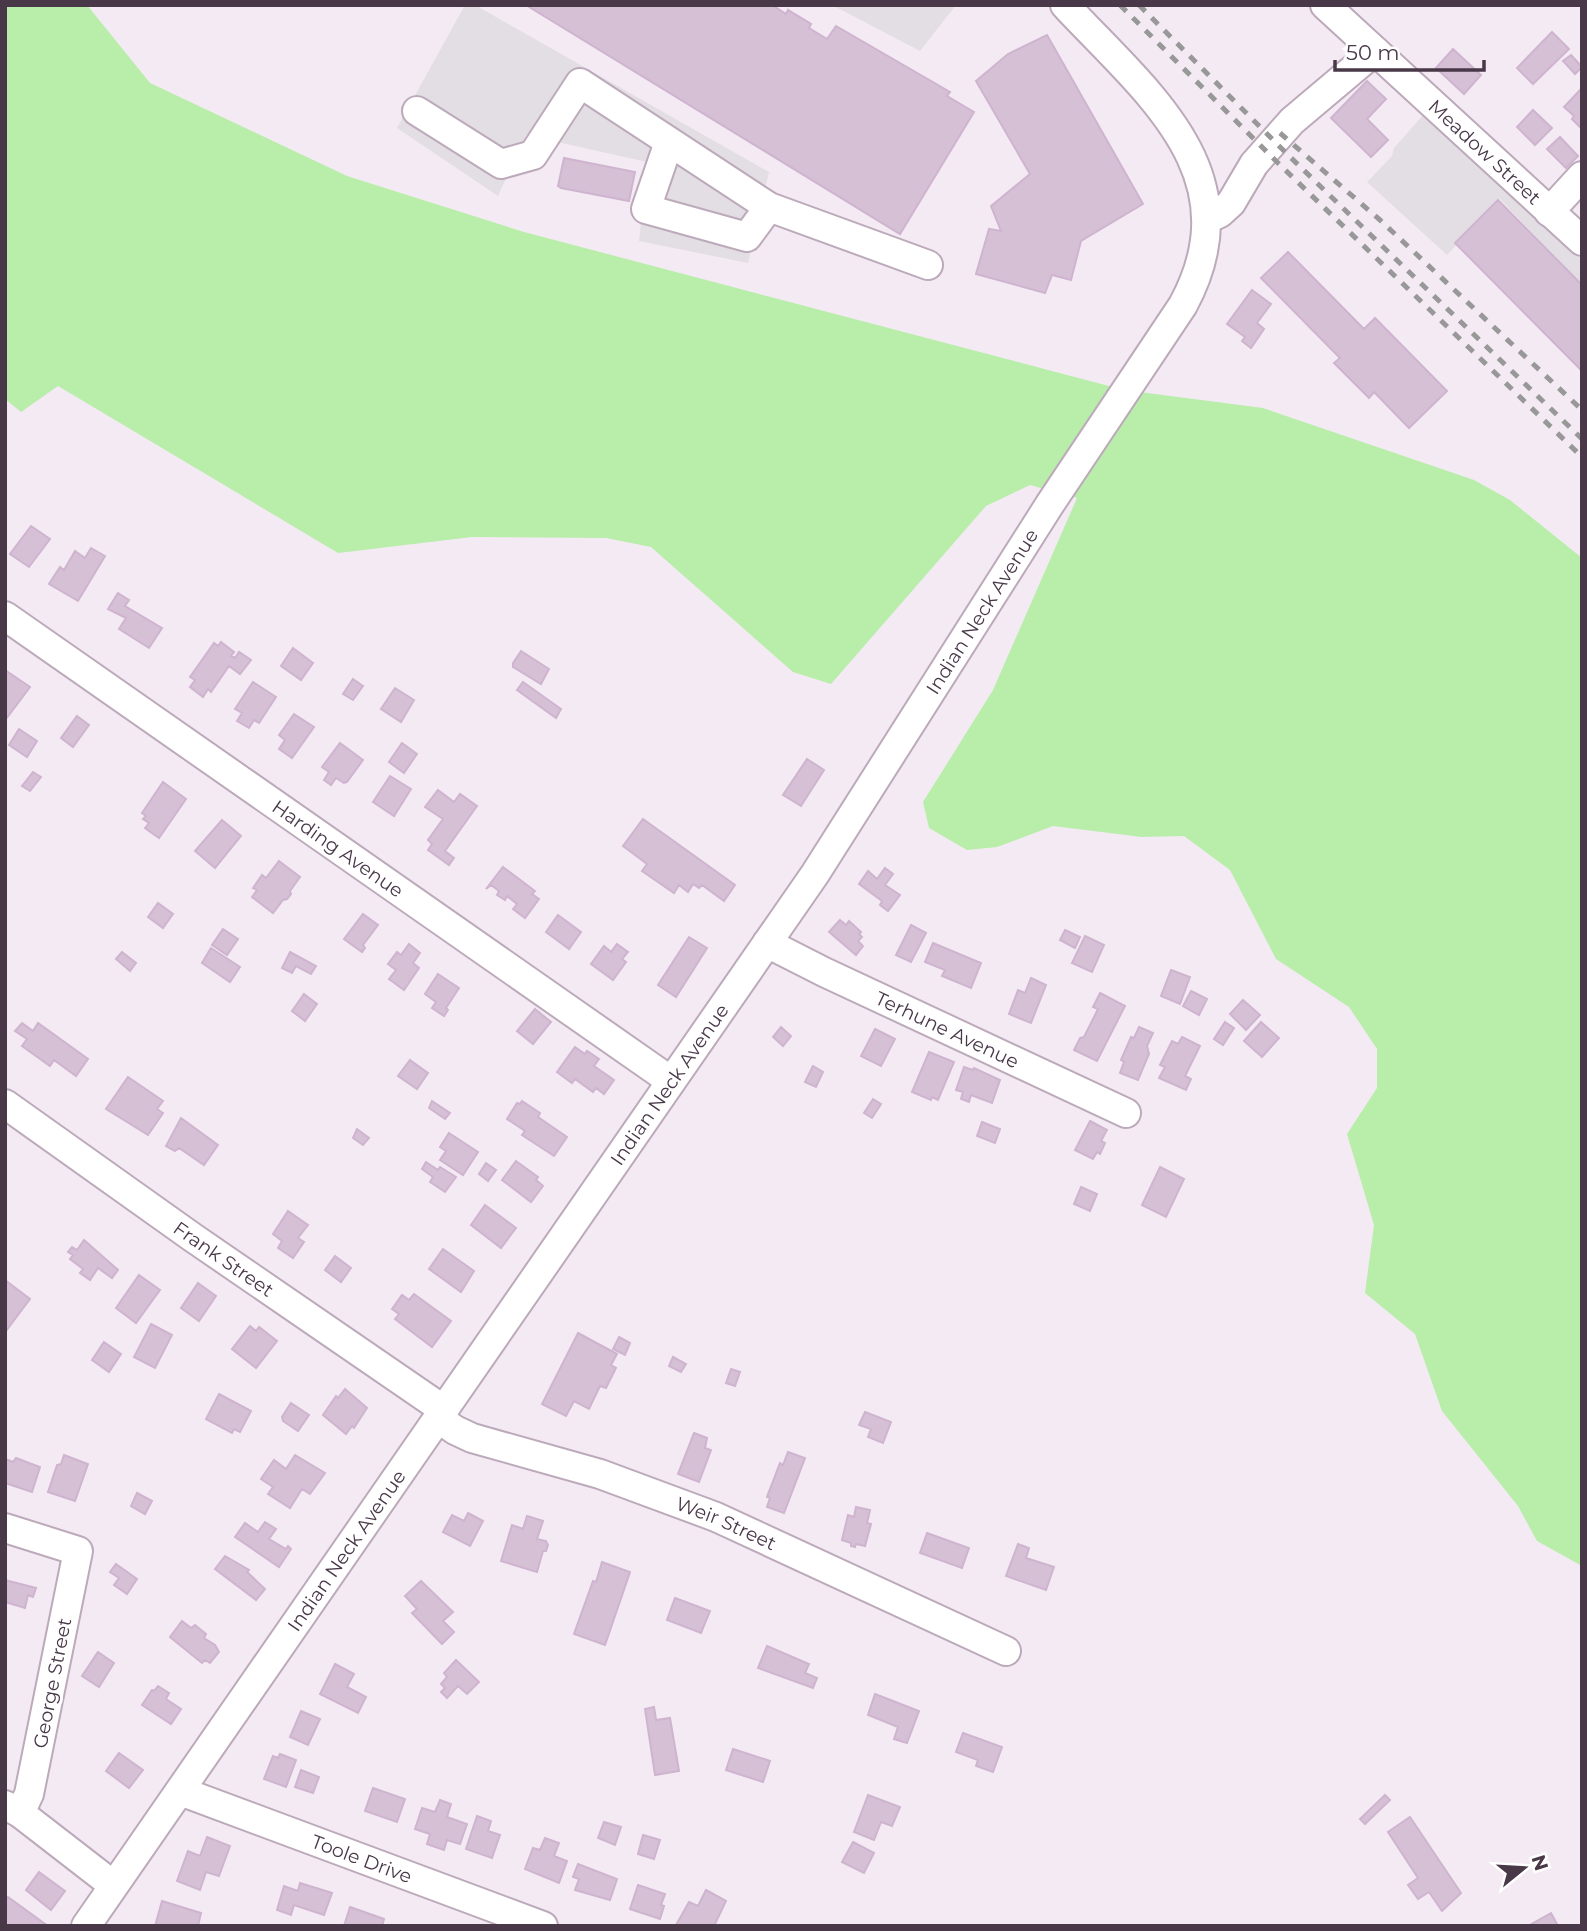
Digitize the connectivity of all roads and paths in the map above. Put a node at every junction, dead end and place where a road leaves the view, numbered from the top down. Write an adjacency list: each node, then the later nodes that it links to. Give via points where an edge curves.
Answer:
1 (1065, 5): 9 (street, Indian Neck Avenue, via 1177,129 1198,173)
2 (1325, 5): 3 (street, Meadow Street)
3 (1375, 51): 8 (street, Meadow Street); 9 (street, via 1292,121 1254,164 1231,203)
4 (417, 111): 5 (street, via 501,164 533,155 580,83)
5 (669, 142): 7 (street); 7 (street, via 646,209 747,237)
6 (1582, 176): 8 (street)
7 (769, 207): 11 (street)
8 (1549, 212): 10 (street, Meadow Street)
9 (1207, 219): 13 (street, Indian Neck Avenue, via 1203,258 1183,304)
10 (1582, 241)
11 (928, 265)
12 (5, 617): 14 (street, Harding Avenue)
13 (767, 943): 14 (street, Indian Neck Avenue); 16 (street, Terhune Avenue)
14 (671, 1081): 17 (street, Indian Neck Avenue)
15 (7, 1109): 17 (street, Frank Street)
16 (1126, 1113)
17 (442, 1414): 19 (street, Weir Street, via 455,1430 472,1438 600,1474 716,1517); 20 (street, Indian Neck Avenue)
18 (5, 1528): 21 (street, George Street, via 78,1550 29,1794)
19 (1006, 1651)
20 (180, 1791): 22 (street, Indian Neck Avenue); 24 (street, Toole Drive)
21 (13, 1809): 22 (street)
22 (113, 1885): 23 (street, Indian Neck Avenue)
23 (86, 1926)
24 (543, 1926)

